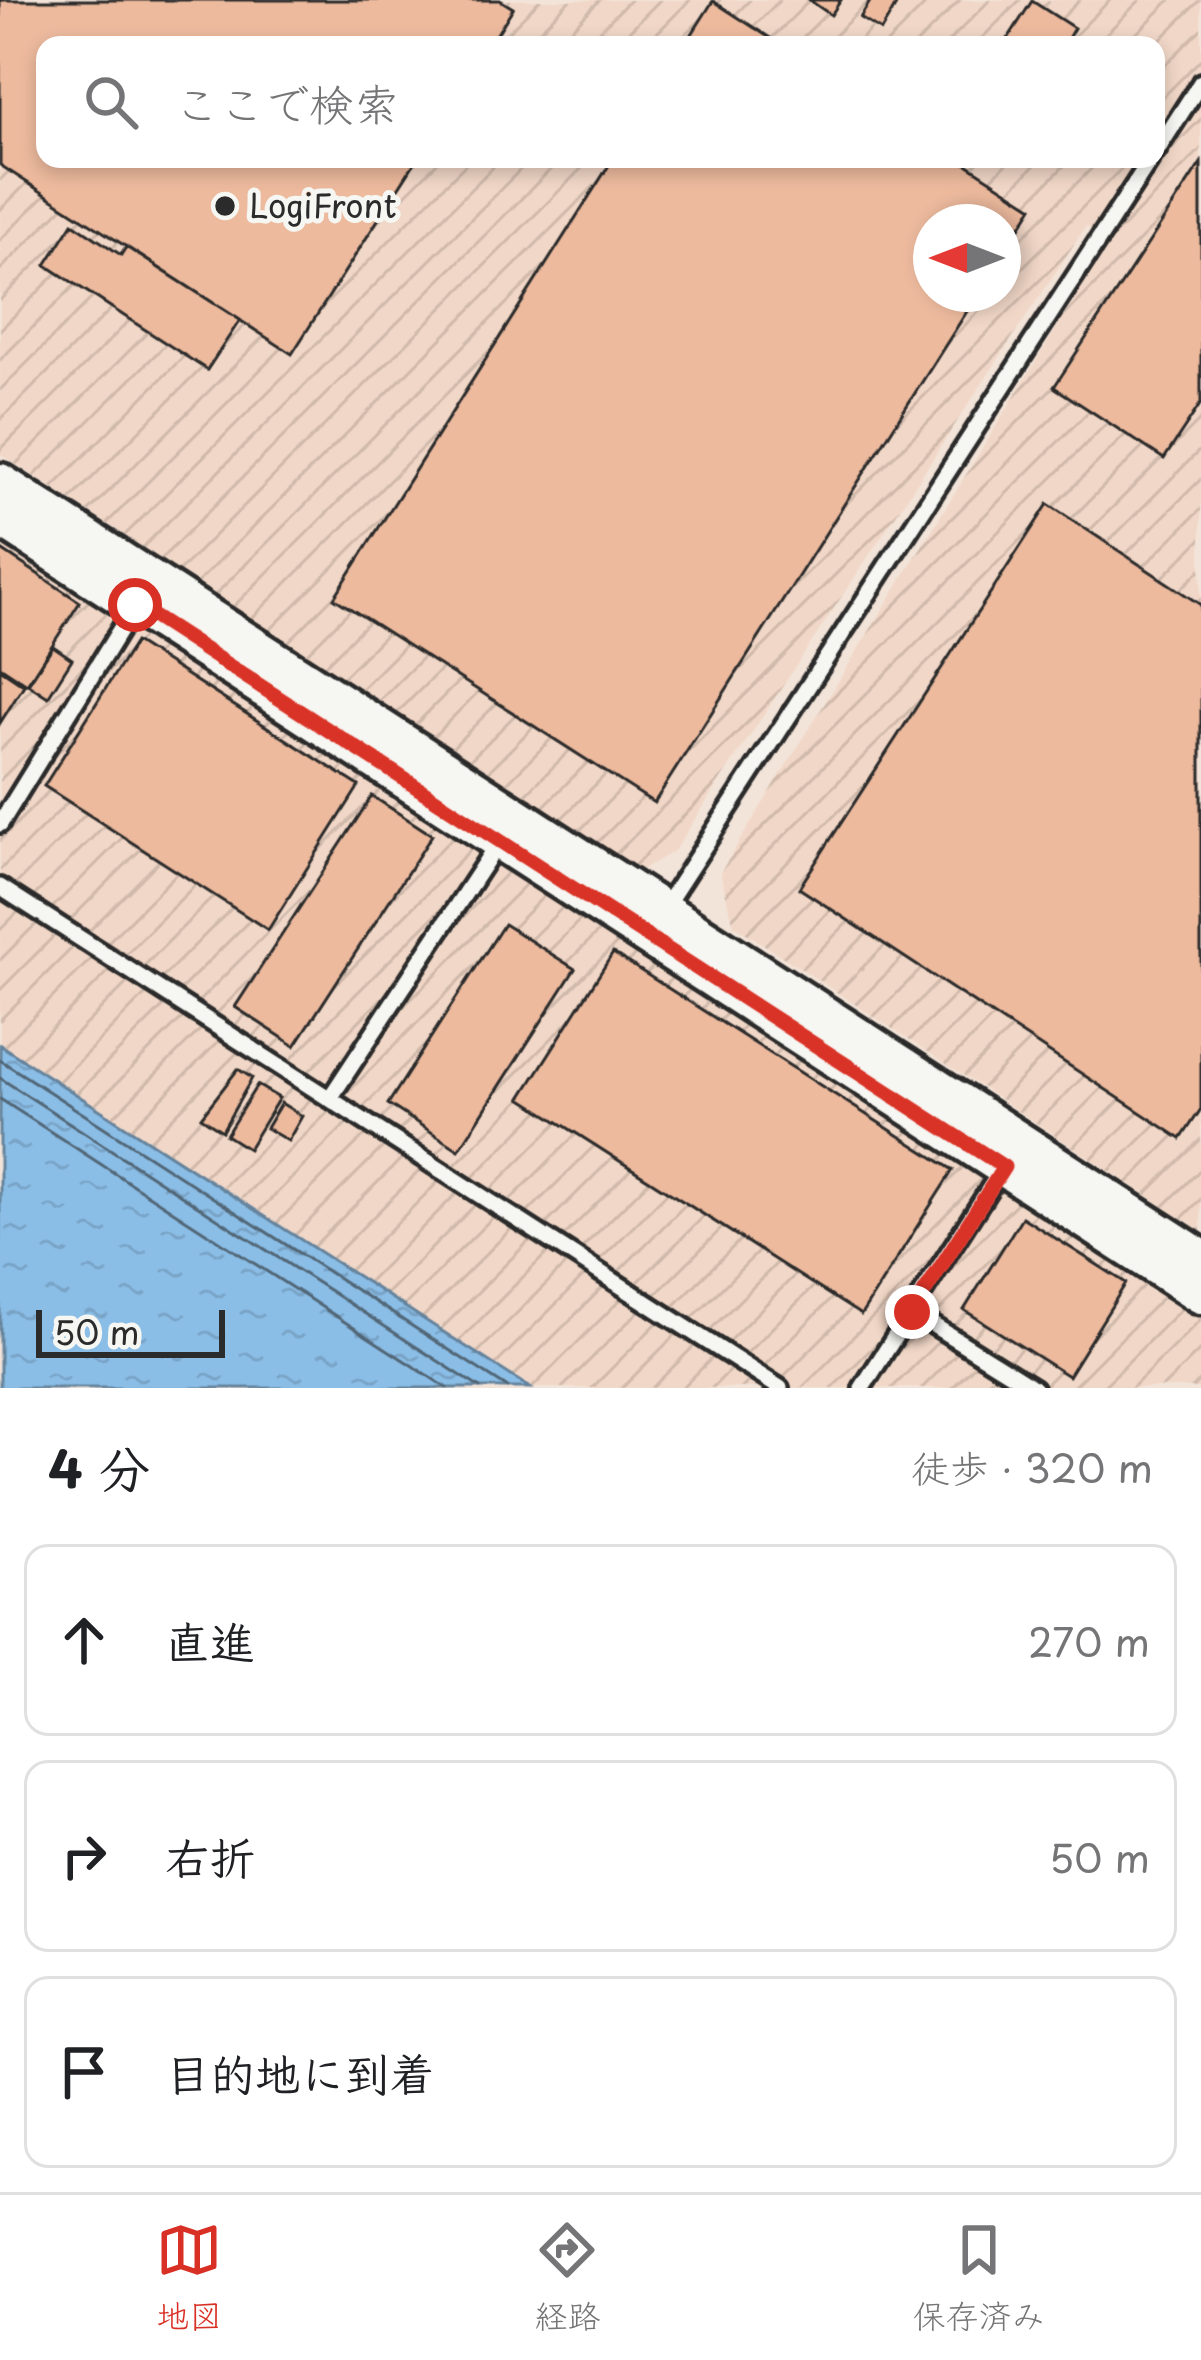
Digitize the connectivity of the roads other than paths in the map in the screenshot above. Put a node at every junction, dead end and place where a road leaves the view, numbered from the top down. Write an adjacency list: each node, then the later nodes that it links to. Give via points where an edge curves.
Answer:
1 (1201, 82): 2 (lane)
2 (1165, 138)
3 (1146, 168): 10 (lane)
4 (0, 482): 6 (street)
5 (0, 518): 6 (street)
6 (143, 592): 7 (lane); 8 (street)
7 (0, 824)
8 (508, 829): 10 (street); 11 (lane); 12 (street)
9 (0, 887): 11 (lane)
10 (663, 911): 12 (street)
11 (330, 1098): 16 (lane)
12 (1012, 1154): 13 (street); 14 (street); 15 (lane)
13 (1201, 1258)
14 (1201, 1294)
15 (912, 1312): 17 (lane); 18 (lane)
16 (780, 1388)
17 (862, 1388)
18 (1034, 1388)

